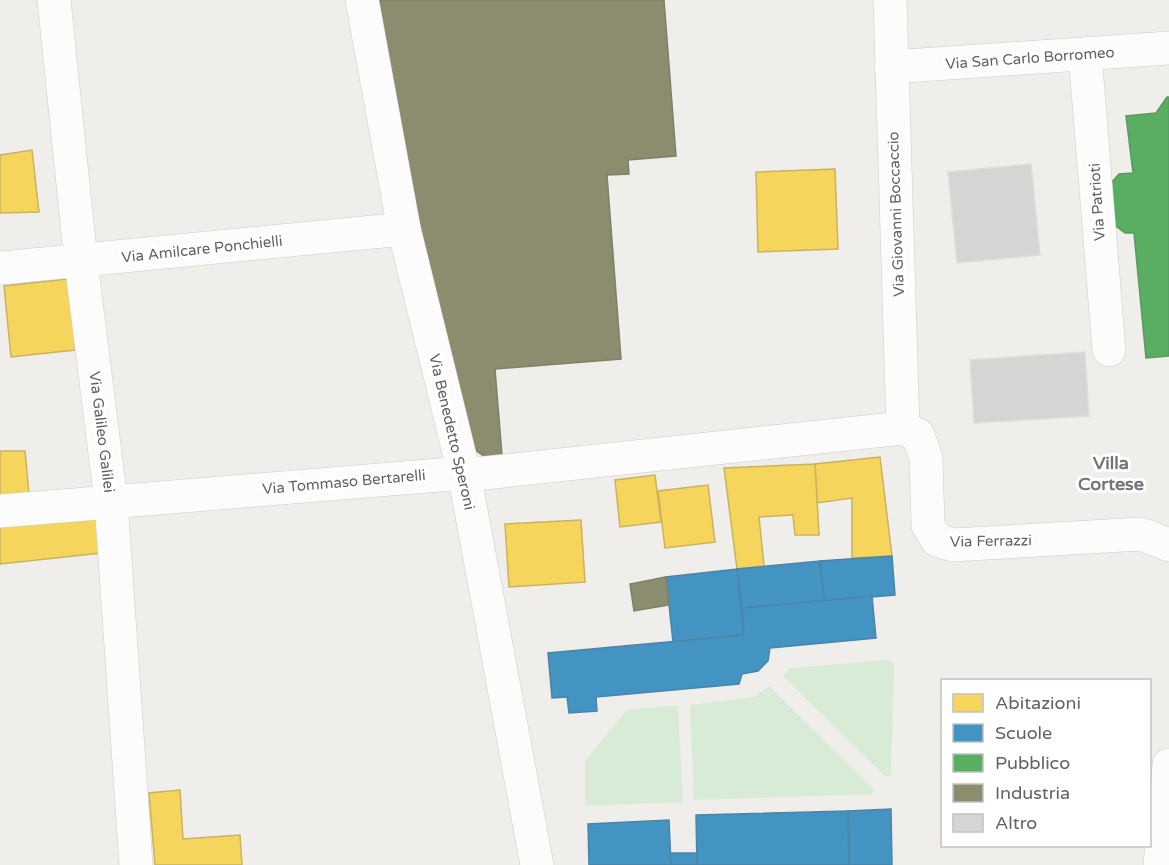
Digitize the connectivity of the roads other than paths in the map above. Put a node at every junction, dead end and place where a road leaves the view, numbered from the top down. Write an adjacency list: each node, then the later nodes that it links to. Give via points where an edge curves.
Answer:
1 (54, 0): 8 (street, Via Galileo Galilei)
2 (362, 0): 7 (street, Via Benedetto Speroni)
3 (890, 0): 6 (street, Via Giovanni Boccaccio)
4 (1169, 48): 5 (street, Via San Carlo Borromeo)
5 (1085, 54): 6 (street, Via San Carlo Borromeo); 10 (street, Via Patrioti)
6 (891, 67): 11 (street, Via Giovanni Boccaccio)
7 (404, 229): 8 (street, Via Amilcare Ponchielli); 12 (street, Via Benedetto Speroni)
8 (81, 262): 9 (street, Via Amilcare Ponchielli); 13 (street, Via Galileo Galilei)
9 (0, 268)
10 (1108, 351)
11 (903, 428): 12 (street, Via Tommaso Bertarelli); 15 (street, Via Ferrazzi, via 918,435 926,458 928,525 937,540 953,544 1141,534)
12 (464, 473): 13 (street, Via Tommaso Bertarelli); 18 (street, Via Benedetto Speroni)
13 (111, 501): 14 (street, Via Tommaso Bertarelli); 17 (street, Via Galileo Galilei)
14 (0, 511)
15 (1169, 545)
16 (1169, 765): 19 (street)
17 (136, 865)
18 (537, 865)
19 (1160, 865)

